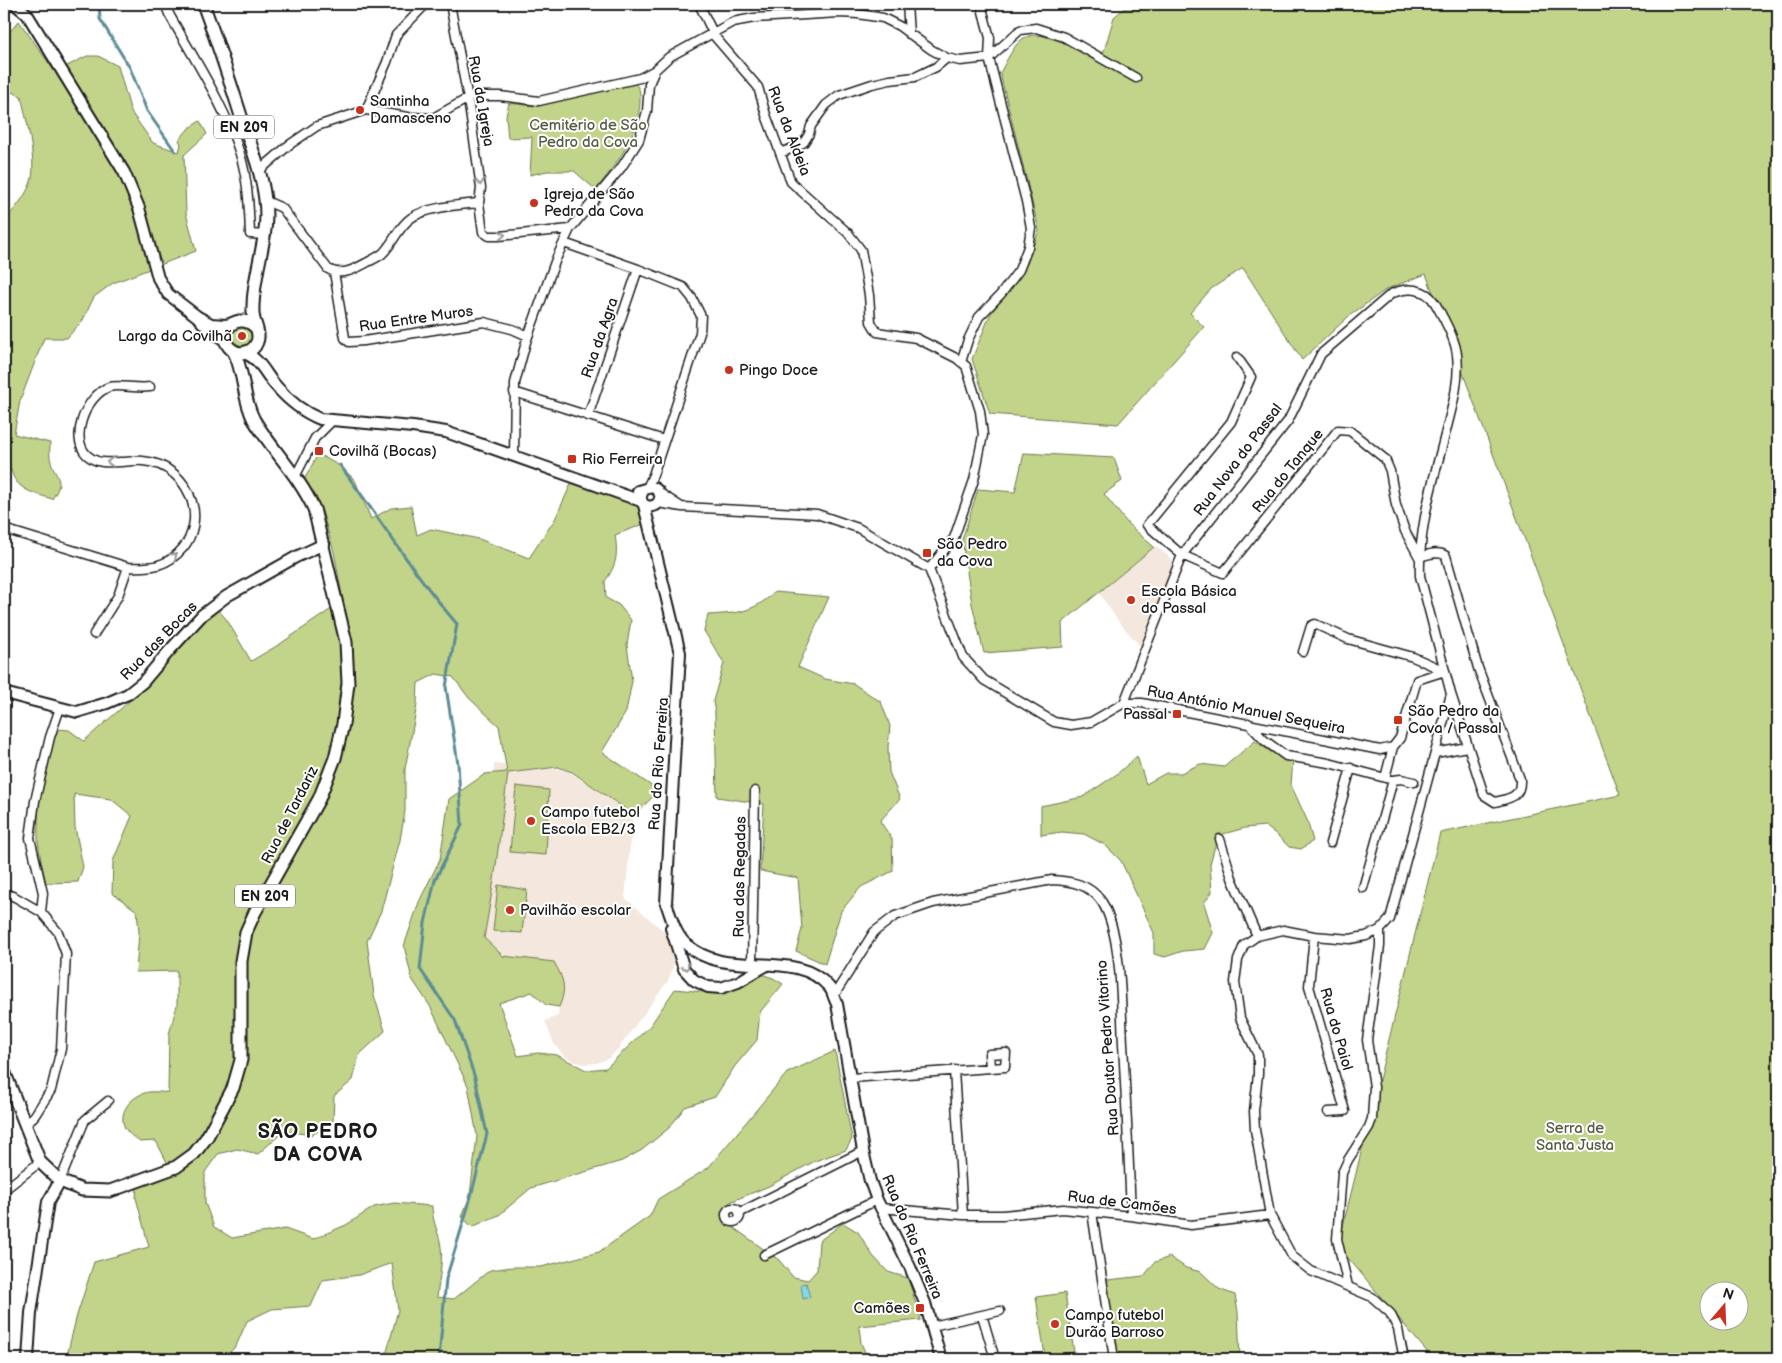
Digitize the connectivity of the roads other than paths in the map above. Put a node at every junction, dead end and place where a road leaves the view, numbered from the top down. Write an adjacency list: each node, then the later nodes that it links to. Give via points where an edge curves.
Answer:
1 (15, 4): 27 (street, via 27,14 124,172 139,208 158,278 168,294)
2 (165, 4): 22 (street, via 213,92 240,154 249,198 250,234)
3 (203, 4): 18 (main road, EN 209)
4 (426, 4): 16 (street, via 396,35)
5 (450, 4): 15 (street, Rua da Igreja)
6 (699, 4): 9 (street, Rua da Aldeia)
7 (907, 4): 10 (street)
8 (981, 4): 12 (street, via 990,38)
9 (712, 33): 10 (street, via 733,22 754,18 858,14 883,18); 13 (street, via 669,57); 17 (street, Rua da Aldeia, via 758,87)
10 (909, 34): 11 (street)
11 (946, 58): 12 (street, via 960,61); 17 (street, via 915,77 872,84 839,95 826,105 804,142)
12 (989, 58): 14 (street, via 1020,30 1036,28 1064,37); 34 (street, via 1031,228 1019,270 979,317)
13 (655, 70): 15 (street, via 640,78 538,101 500,96 472,96); 21 (street, via 649,84 647,111 639,140 621,168)
14 (1136, 78)
15 (468, 99): 16 (street, via 433,118); 20 (street, Rua da Igreja, one-way to 20, via 481,188)
16 (366, 110): 18 (street, via 317,126)
17 (780, 153): 34 (street, Rua da Aldeia, via 791,182 848,233 861,250 871,322 877,332 916,338)
18 (259, 171): 19 (main road, EN 209)
19 (266, 201): 22 (main road, EN 209); 25 (street, via 282,208 328,269)
20 (479, 203): 21 (street, Rua da Igreja, one-way to 21, via 483,232 489,236); 25 (street, via 452,206 412,217 397,231 382,254 354,270)
21 (570, 229): 23 (street)
22 (265, 235): 26 (main road, EN 209)
23 (564, 243): 24 (street); 30 (street)
24 (638, 269): 38 (street, Rua da Agra); 40 (street, via 682,287 701,316 700,333)
25 (334, 272): 30 (street, Rua Entre Muros, via 345,338 349,342 484,322)
26 (254, 299): 28 (main road, EN 209, via 250,309); 29 (main road)
27 (198, 317): 28 (street, via 211,324); 32 (street)
28 (235, 322): 29 (main road, via 248,321); 32 (main road, EN 209, via 226,331)
29 (256, 328): 31 (main road)
30 (528, 336): 37 (street)
31 (257, 343): 32 (main road, via 249,351); 35 (street)
32 (234, 348): 35 (street); 42 (main road, Rua de Tardariz / EN 209, via 240,360 247,404 254,419)
33 (1236, 357): 46 (street, via 1251,377 1231,422 1147,525)
34 (961, 362): 49 (street, via 966,366 980,411 983,435 974,480 954,538)
35 (260, 364): 39 (street, via 277,388 298,407 320,419)
36 (150, 387): 48 (street, one-way to 36, via 147,568 176,556 186,545 193,528 195,513 192,500 174,473 160,465 144,461 103,462 90,458 81,447 78,436 89,403 99,392 110,386)
37 (514, 392): 38 (street); 41 (street)
38 (588, 416): 40 (street)
39 (332, 421): 41 (street, via 446,432); 42 (street, via 315,438)
40 (664, 440): 43 (street)
41 (514, 456): 43 (street, via 622,493)
42 (295, 477): 45 (main road, Rua de Tardariz / EN 209, via 314,509)
43 (650, 497): 49 (street, via 682,507 817,514 858,528); 69 (street, Rua do Rio Ferreira, via 653,536 680,653)
44 (4, 529): 48 (street)
45 (324, 544): 56 (street, Rua das Bocas, via 227,596 202,615 143,682 128,694 78,712); 88 (main road, Rua de Tardariz / EN 209, via 346,642 348,684 343,724 335,758 319,799 246,932 241,961 241,1060 234,1088 207,1137 194,1154 176,1167 110,1191 82,1190)
46 (1182, 555): 47 (street, Rua do Tanque, via 1224,573 1338,430 1350,430 1385,459 1404,531); 47 (street, Rua Nova do Passal, via 1288,421 1321,354 1391,294 1408,289 1432,299 1443,316 1457,354 1456,391 1422,531); 55 (street, Rua Nova do Passal)
47 (1419, 557): 52 (street, Rua Nova do Passal, via 1420,576); 59 (street, Rua Nova do Passal, via 1438,553 1446,556 1478,668 1520,779 1517,793 1495,802 1484,795)
48 (128, 567): 50 (street, via 118,596)
49 (929, 569): 55 (street, Rua António Manuel Sequeira, via 963,658 984,680 1054,722 1072,725 1091,722)
50 (94, 634)
51 (1303, 652): 52 (street, via 1309,630 1315,624 1348,639 1413,657)
52 (1445, 671): 54 (street, Rua Nova do Passal); 58 (street, via 1417,680 1400,738)
53 (4, 693): 56 (street, Rua das Bocas)
54 (1450, 694): 59 (street, Rua Nova do Passal); 60 (street)
55 (1124, 704): 57 (street, Rua António Manuel Sequeira, via 1142,703)
56 (60, 708): 70 (street, via 35,801 30,838 43,893)
57 (1248, 724): 58 (street, Rua António Manuel Sequeira, via 1380,750); 61 (street, via 1286,756)
58 (1393, 747): 62 (street)
59 (1467, 747): 60 (street)
60 (1436, 753): 71 (street, via 1390,919)
61 (1351, 768): 62 (street); 66 (street)
62 (1389, 779): 63 (street); 67 (street)
63 (1414, 782)
64 (755, 791): 75 (street, Rua das Regadas)
65 (1220, 839): 72 (street, via 1232,878)
66 (1330, 843)
67 (1363, 888)
68 (4, 893): 70 (street)
69 (666, 903): 74 (street, Rua do Rio Ferreira, via 685,944 708,958); 77 (street, one-way to 77, via 684,969 694,980 708,987)
70 (41, 912): 85 (street, via 58,932 66,954 61,1049 51,1090)
71 (1380, 930): 73 (street, via 1350,939); 97 (street, via 1367,1040 1374,1088 1372,1119 1342,1173 1337,1239)
72 (1257, 936): 73 (street, via 1283,930); 94 (street, via 1244,945 1235,982 1240,1018 1258,1054 1255,1130)
73 (1314, 936): 84 (street, Rua do Paiol, via 1309,986 1345,1111)
74 (729, 964): 75 (street, Rua do Rio Ferreira); 77 (street, via 733,978)
75 (752, 964): 76 (street, Rua do Rio Ferreira)
76 (768, 964): 77 (street); 78 (street, Rua do Rio Ferreira, via 800,969 817,977 830,988)
77 (721, 988)
78 (833, 997): 82 (street, Rua do Rio Ferreira); 95 (street, Rua Doutor Pedro Vitorino, via 874,932 895,916 933,903 1052,880 1071,881 1087,888 1101,900 1114,934 1120,979)
79 (990, 1068): 80 (street)
80 (954, 1070): 82 (street); 93 (street)
81 (4, 1071): 85 (main road, Rua de Tardariz / EN 209)
82 (850, 1078): 86 (street, Rua do Rio Ferreira)
83 (108, 1101): 88 (street, via 85,1120)
84 (1328, 1112)
85 (25, 1126): 87 (main road, Rua de Tardariz / EN 209)
86 (863, 1151): 90 (street, Rua do Rio Ferreira); 92 (street)
87 (40, 1162): 88 (main road, Rua de Tardariz / EN 209); 89 (street)
88 (60, 1181): 101 (street, via 48,1202 31,1313)
89 (4, 1190)
90 (878, 1204): 93 (street, Rua de Camões); 96 (street); 100 (street, Rua do Rio Ferreira, via 910,1267)
91 (1092, 1212): 93 (street, Rua de Camões, via 1063,1209); 95 (street, Rua de Camões); 104 (street)
92 (739, 1213)
93 (963, 1215)
94 (1270, 1215): 95 (street, Rua de Camões, via 1191,1225); 97 (street, via 1292,1256 1311,1271)
95 (1131, 1216)
96 (764, 1255)
97 (1348, 1286): 105 (street, via 1372,1297 1390,1313 1398,1329)
98 (1000, 1312): 99 (street)
99 (982, 1315): 100 (street); 103 (street)
100 (932, 1326): 102 (street, Rua do Rio Ferreira)
101 (28, 1359)
102 (942, 1359)
103 (995, 1359)
104 (1114, 1359)
105 (1404, 1359)

